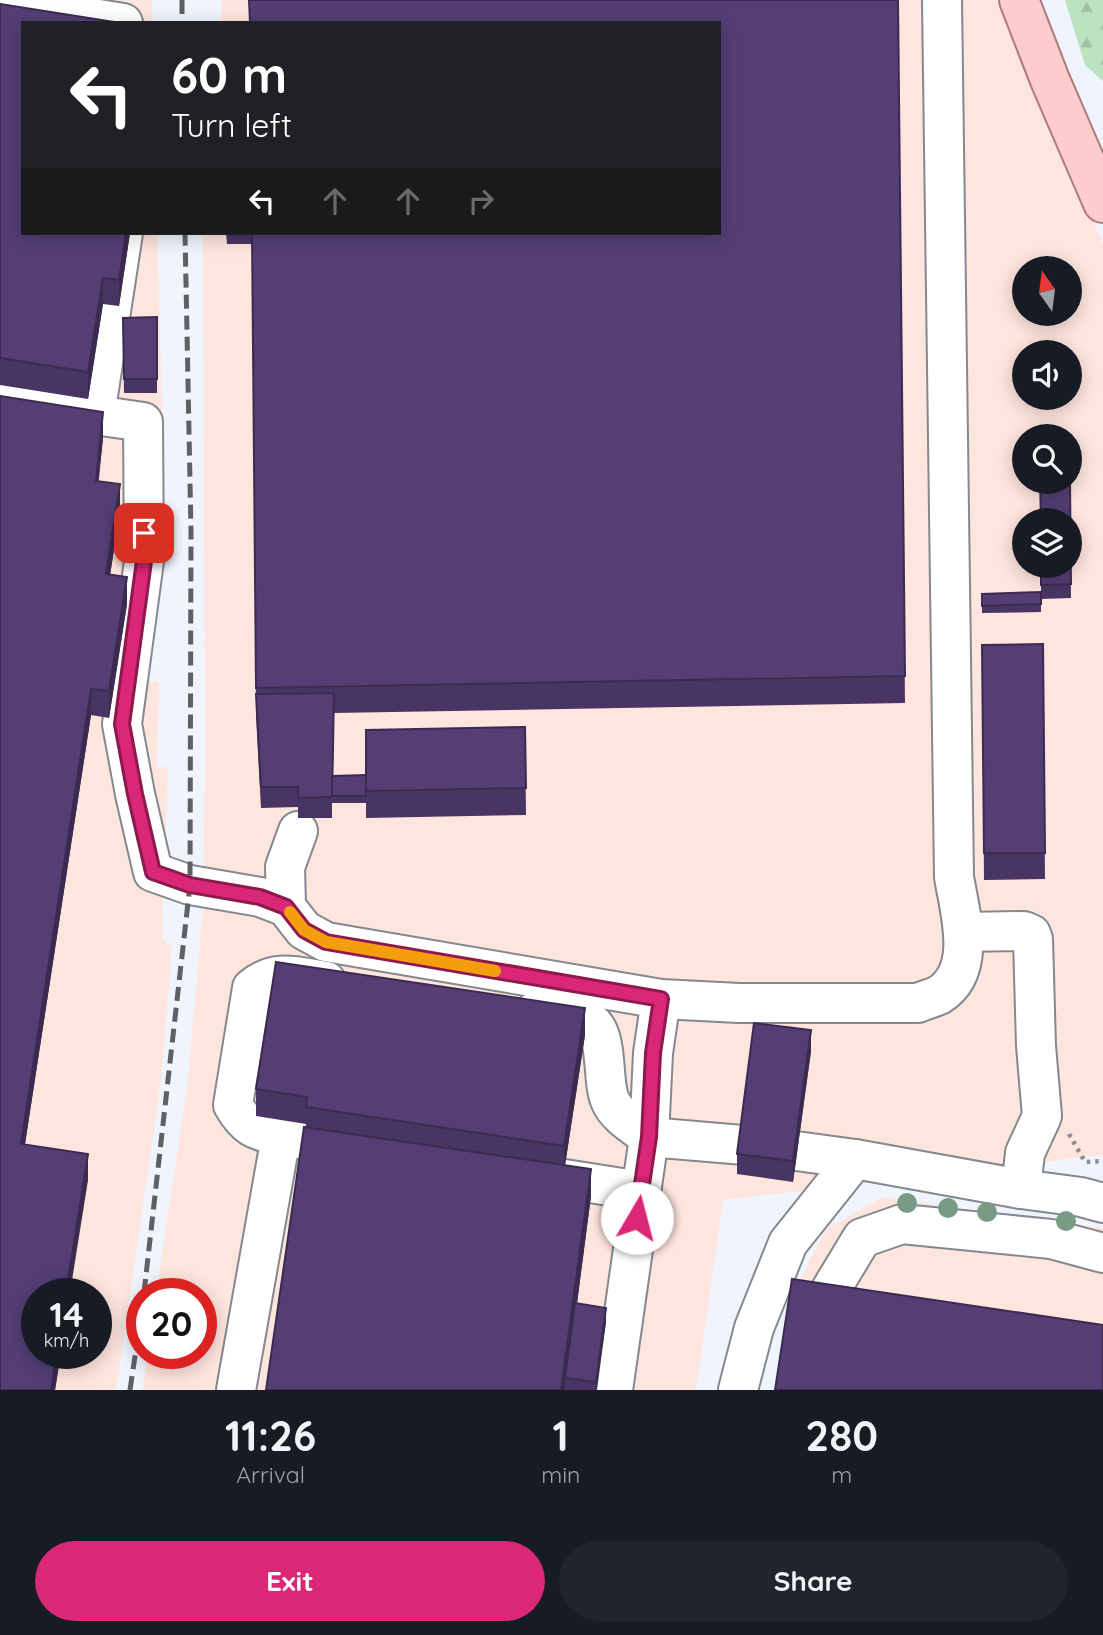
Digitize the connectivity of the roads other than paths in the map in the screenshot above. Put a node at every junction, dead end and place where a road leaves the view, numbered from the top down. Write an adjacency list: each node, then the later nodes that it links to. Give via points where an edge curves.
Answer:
1 (942, 0): 11 (lane, via 954,863)
2 (1019, 0): 5 (main road)
3 (0, 3): 4 (lane)
4 (110, 21)
5 (1103, 204)
6 (123, 235): 8 (lane)
7 (0, 401): 8 (lane)
8 (95, 415): 10 (lane, via 143,422 144,561 122,724 153,872)
9 (298, 831): 10 (lane, via 285,867)
10 (286, 907): 13 (lane, via 304,930 326,942)
11 (963, 932): 13 (lane, via 962,961 954,980 939,995 918,1003); 20 (lane, via 1024,932 1033,939 1042,1116 1025,1153)
12 (360, 986): 15 (lane, via 280,974 263,978 252,988 233,1105 242,1121 255,1130)
13 (661, 999): 16 (lane)
14 (494, 1006): 16 (lane, via 588,1020 598,1030 603,1048 610,1102)
15 (281, 1136): 17 (lane); 24 (lane)
16 (649, 1137): 18 (lane); 21 (lane)
17 (348, 1146)
18 (855, 1159): 20 (lane); 26 (lane, via 788,1243 754,1328)
19 (508, 1170): 21 (lane)
20 (1021, 1189): 22 (lane)
21 (641, 1191): 25 (lane)
22 (1096, 1196)
23 (1103, 1253): 27 (lane, via 1051,1239 902,1224 862,1238 830,1291)
24 (236, 1390)
25 (612, 1390)
26 (738, 1390)
27 (804, 1390)

